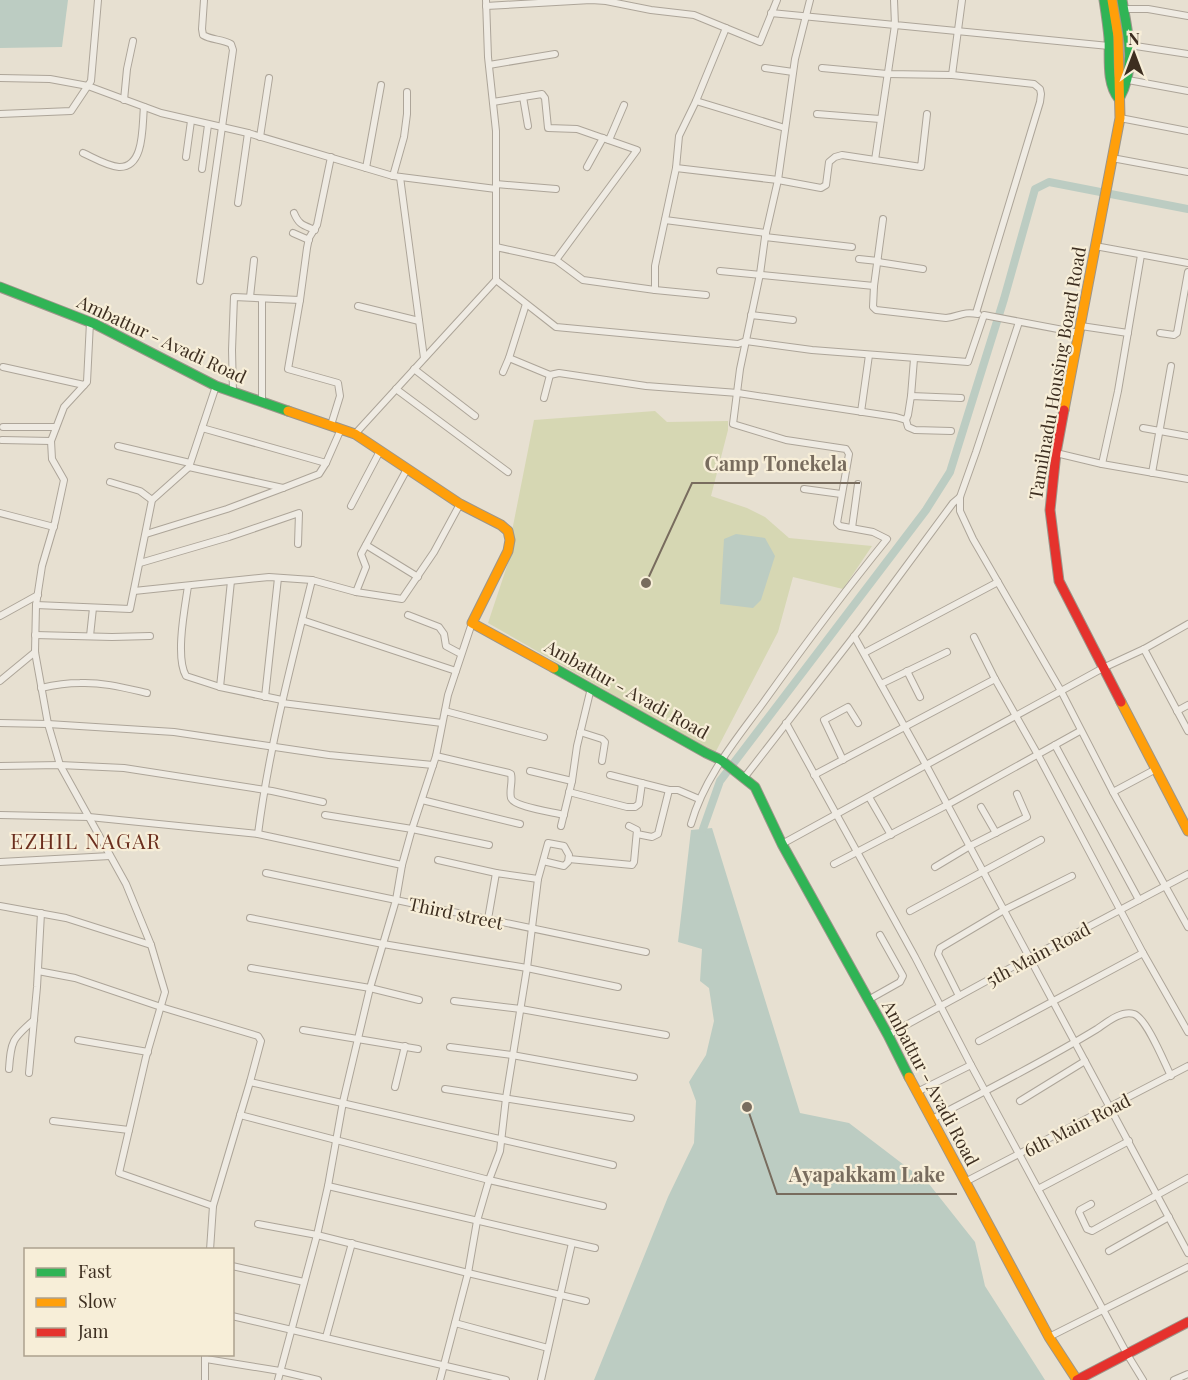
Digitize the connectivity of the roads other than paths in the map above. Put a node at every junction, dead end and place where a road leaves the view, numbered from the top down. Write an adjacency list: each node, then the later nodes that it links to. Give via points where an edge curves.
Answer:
1 (98, 0): 32 (street)
2 (204, 0): 51 (street, via 203,35 226,41 233,50)
3 (777, 0): 12 (street)
4 (810, 0): 14 (street)
5 (894, 0): 15 (street)
6 (962, 0): 17 (street)
7 (1104, 0): 20 (street)
8 (1112, 0): 31 (street)
9 (486, 3): 10 (street); 23 (street)
10 (625, 3): 16 (street, via 694,15)
11 (1123, 5): 13 (street); 19 (street)
12 (771, 13): 14 (street); 16 (street, via 760,42)
13 (1188, 16)
14 (805, 17): 15 (street); 26 (street)
15 (895, 25): 17 (street); 27 (street)
16 (726, 28): 39 (street)
17 (957, 32): 20 (street); 28 (street)
18 (133, 41): 37 (street)
19 (1129, 45): 22 (street); 31 (street, via 1129,63)
20 (1109, 46): 38 (street, via 1110,83)
21 (555, 54): 23 (street)
22 (1188, 54)
23 (489, 65): 40 (street)
24 (765, 68): 26 (street)
25 (822, 68): 27 (street)
26 (793, 72): 52 (street)
27 (887, 74): 28 (street); 47 (street)
28 (952, 75): 103 (street, via 1034,84 1041,94)
29 (0, 78): 32 (street, via 50,79)
30 (269, 78): 55 (street)
31 (1123, 79): 34 (street); 38 (street, via 1126,88)
32 (88, 86): 37 (street); 43 (street, via 71,111)
33 (381, 86): 63 (street)
34 (1188, 91)
35 (407, 92): 67 (street)
36 (523, 97): 40 (street); 50 (street); 56 (street, via 542,94 548,128 577,129)
37 (124, 99): 42 (street)
38 (1119, 99): 46 (street, Tamilnadu Housing Board Road)
39 (696, 101): 52 (street); 64 (street, via 679,136)
40 (493, 102): 69 (street)
41 (624, 105): 56 (street)
42 (144, 107): 48 (street); 57 (street, via 140,149 130,164 111,165)
43 (0, 114)
44 (817, 114): 47 (street)
45 (927, 114): 61 (street, via 921,166)
46 (1120, 118): 53 (street); 60 (street, Tamilnadu Housing Board Road)
47 (880, 119): 61 (street)
48 (191, 121): 49 (street); 58 (street)
49 (208, 125): 51 (street); 65 (street)
50 (528, 126)
51 (221, 128): 54 (street); 93 (street)
52 (785, 128): 68 (street)
53 (1188, 131)
54 (248, 133): 55 (street); 71 (street)
55 (260, 137): 59 (street)
56 (606, 139): 62 (street); 85 (street, via 637,150)
57 (83, 153)
58 (186, 157)
59 (331, 157): 63 (street); 75 (street)
60 (1112, 158): 66 (street); 79 (street, Tamilnadu Housing Board Road)
61 (875, 160): 68 (street, via 835,157 829,162 826,185 821,188)
62 (587, 167)
63 (366, 168): 67 (street)
64 (676, 168): 68 (street); 74 (street)
65 (202, 169)
66 (1188, 172)
67 (397, 176): 69 (street); 107 (street)
68 (778, 180): 77 (street)
69 (496, 186): 70 (street); 80 (street)
70 (556, 189)
71 (238, 203)
72 (294, 213): 75 (street, via 303,225)
73 (883, 219): 86 (street)
74 (665, 220): 77 (street); 96 (street, via 655,266)
75 (315, 230): 78 (street)
76 (293, 233): 78 (street)
77 (766, 235): 81 (street); 91 (street)
78 (309, 240): 100 (street)
79 (1095, 246): 82 (street); 110 (street, Tamilnadu Housing Board Road)
80 (496, 247): 85 (street); 92 (street)
81 (852, 247)
82 (1141, 255): 87 (street); 111 (street)
83 (859, 258): 86 (street)
84 (254, 260): 98 (street)
85 (556, 260): 96 (street, via 583,280)
86 (878, 262): 88 (street); 94 (street)
87 (1188, 264)
88 (923, 269)
89 (720, 271): 91 (street)
90 (1188, 272): 112 (street, via 1177,333)
91 (760, 274): 94 (street); 104 (street)
92 (496, 280): 101 (street); 115 (street)
93 (200, 281)
94 (874, 286): 103 (street, via 876,310 946,318)
95 (0, 287): 109 (street, Ambattur - Avadi Road)
96 (655, 291): 97 (street)
97 (706, 295)
98 (250, 297): 99 (street); 126 (street, via 234,297)
99 (262, 298): 100 (street); 131 (street)
100 (300, 300): 135 (street, via 288,369 338,383 340,396)
101 (526, 304): 113 (street, via 556,327); 116 (street)
102 (358, 306): 107 (street)
103 (976, 313): 105 (street)
104 (751, 315): 106 (street); 113 (street)
105 (987, 316): 108 (street); 117 (street, via 968,362)
106 (793, 320)
107 (419, 321): 115 (street)
108 (1019, 321): 110 (street); 162 (street)
109 (90, 322): 123 (street); 124 (street, Ambattur - Avadi Road)
110 (1080, 329): 111 (street); 149 (street, Tamilnadu Housing Board Road)
111 (1128, 333): 151 (street)
112 (1160, 333)
113 (746, 342): 114 (street); 127 (street)
114 (869, 355): 117 (street); 132 (street)
115 (424, 358): 120 (street)
116 (509, 358): 121 (street); 122 (street)
117 (914, 359): 128 (street)
118 (1171, 366): 142 (street)
119 (3, 367): 123 (street)
120 (414, 369): 125 (street); 133 (street)
121 (503, 372)
122 (550, 375): 127 (street); 129 (street)
123 (84, 386): 137 (street, via 64,407)
124 (216, 386): 126 (street, Ambattur - Avadi Road); 138 (street)
125 (396, 388): 143 (street); 154 (street)
126 (233, 392): 131 (street, Ambattur - Avadi Road)
127 (738, 393): 132 (street); 161 (street, via 733,424 786,440 846,449 849,454)
128 (911, 396): 130 (street); 134 (street)
129 (544, 398)
130 (961, 399)
131 (262, 402): 135 (street, Ambattur - Avadi Road)
132 (861, 412): 134 (street)
133 (474, 416)
134 (906, 420): 141 (street, via 911,430)
135 (331, 425): 140 (street, Ambattur - Avadi Road)
136 (3, 427): 137 (street)
137 (56, 427): 146 (street)
138 (202, 428): 150 (street); 152 (street)
139 (1143, 428): 142 (street)
140 (341, 429): 143 (street, Ambattur - Avadi Road); 150 (street)
141 (951, 431)
142 (1158, 431): 144 (street); 155 (street)
143 (355, 434): 148 (street, Ambattur - Avadi Road)
144 (1188, 436)
145 (2, 440): 146 (street)
146 (51, 441): 167 (street, via 52,459 64,480)
147 (118, 446): 152 (street)
148 (380, 451): 153 (street, Ambattur - Avadi Road); 165 (street)
149 (1056, 453): 151 (street); 199 (street, Tamilnadu Housing Board Road, via 1050,510 1059,581)
150 (326, 463): 159 (street, via 319,474)
151 (1102, 464): 155 (street)
152 (190, 465): 159 (street); 163 (street)
153 (408, 469): 164 (street, Ambattur - Avadi Road); 171 (street)
154 (508, 472)
155 (1152, 473): 156 (street)
156 (1188, 479)
157 (110, 482): 163 (street, via 140,491)
158 (858, 484): 168 (street)
159 (284, 488): 169 (street)
160 (804, 489): 161 (street)
161 (841, 494): 168 (street, via 837,523)
162 (960, 497): 177 (street, via 960,511); 192 (street)
163 (152, 500): 169 (street)
164 (460, 504): 173 (street); 187 (street, Ambattur - Avadi Road, via 501,525 510,540)
165 (351, 506)
166 (0, 513): 167 (street)
167 (54, 527): 181 (street)
168 (852, 528): 233 (street, via 887,539 806,643)
169 (146, 534): 172 (street)
170 (298, 544): 172 (street, via 299,513)
171 (366, 545): 173 (street); 180 (street, via 361,554 366,567)
172 (140, 562): 179 (street)
173 (418, 577): 180 (street, via 402,599)
174 (278, 578): 175 (street); 176 (street); 210 (street)
175 (312, 580): 180 (street); 186 (street)
176 (231, 581): 178 (street); 205 (street)
177 (998, 582): 197 (street); 208 (street)
178 (188, 586): 179 (street); 205 (street, via 182,669 186,676)
179 (134, 591): 183 (street, via 130,609)
180 (356, 592)
181 (38, 595): 182 (street); 185 (street)
182 (36, 605): 183 (street); 189 (street)
183 (93, 608): 190 (street)
184 (408, 615): 198 (street, via 439,627 446,646)
185 (0, 616)
186 (302, 621): 200 (street); 212 (street)
187 (472, 623): 198 (street); 207 (street, Ambattur - Avadi Road)
188 (1188, 624): 194 (street)
189 (35, 635): 190 (street); 195 (street)
190 (90, 636): 191 (street)
191 (150, 636)
192 (854, 636): 197 (street); 219 (street)
193 (974, 637): 202 (street)
194 (1144, 649): 199 (street); 215 (street)
195 (35, 652): 203 (street); 206 (street)
196 (948, 652): 201 (street)
197 (864, 653): 204 (street)
198 (462, 654): 200 (street)
199 (1103, 668): 208 (street); 238 (street, Tamilnadu Housing Board Road)
200 (456, 670): 214 (street)
201 (907, 671): 204 (street); 211 (street)
202 (995, 679): 216 (street); 222 (street)
203 (0, 681)
204 (881, 684): 222 (street)
205 (220, 687): 210 (street)
206 (41, 688): 209 (street, via 94,683); 221 (street)
207 (591, 688): 225 (street); 233 (street, Ambattur - Avadi Road)
208 (1061, 691): 216 (street); 223 (street)
209 (147, 693)
210 (265, 697): 212 (street)
211 (920, 697)
212 (282, 702): 218 (street); 228 (street)
213 (1188, 705): 215 (street)
214 (445, 711): 218 (street); 226 (street)
215 (1177, 711): 224 (street)
216 (1017, 716): 229 (street); 236 (street)
217 (0, 723): 221 (street)
218 (442, 723): 230 (street)
219 (786, 723): 240 (street); 242 (street)
220 (858, 723): 231 (street, via 848,707 824,720)
221 (48, 724): 228 (street, via 174,732); 234 (street)
222 (905, 727): 231 (street); 236 (street)
223 (1080, 730): 227 (street); 248 (street)
224 (1188, 731)
225 (580, 732): 232 (street, via 602,739); 243 (street)
226 (544, 737)
227 (1055, 745): 229 (street); 292 (street)
228 (273, 746): 235 (street); 245 (street)
229 (1038, 755): 254 (street); 295 (street)
230 (436, 756): 235 (street); 258 (street, via 509,773 514,802)
231 (843, 760): 242 (street)
232 (602, 761)
233 (723, 761): 240 (street, Ambattur - Avadi Road); 251 (street)
234 (60, 765): 237 (street); 245 (street, via 124,768); 260 (street)
235 (433, 765): 252 (street)
236 (926, 765): 250 (street); 254 (street)
237 (0, 766)
238 (1156, 769): 248 (street); 266 (street, Tamilnadu Housing Board Road)
239 (530, 771): 243 (street)
240 (741, 774): 272 (street, Ambattur - Avadi Road, via 755,787)
241 (610, 775): 244 (street)
242 (814, 775): 259 (street)
243 (572, 781): 247 (street)
244 (642, 783): 246 (street); 247 (street, via 635,807)
245 (264, 790): 253 (street); 268 (street)
246 (669, 790): 251 (street); 269 (street, via 658,834)
247 (569, 792): 258 (street)
248 (1113, 792): 290 (street)
249 (1017, 794): 267 (street, via 1027,817)
250 (869, 796): 259 (street); 270 (street)
251 (699, 799): 262 (street)
252 (422, 800): 261 (street); 265 (street)
253 (323, 802)
254 (948, 805): 270 (street); 274 (street)
255 (981, 807): 267 (street)
256 (0, 815): 260 (street)
257 (325, 815): 265 (street)
258 (564, 815): 263 (street)
259 (836, 815): 272 (street); 275 (street)
260 (89, 817): 268 (street); 276 (street)
261 (520, 824)
262 (691, 824)
263 (561, 826)
264 (629, 826): 269 (street)
265 (412, 829): 273 (street); 282 (street)
266 (1188, 831)
267 (996, 833): 274 (street)
268 (258, 834): 282 (street)
269 (637, 834): 277 (street, via 632,865)
270 (891, 835): 275 (street)
271 (1041, 840): 284 (street)
272 (782, 844): 315 (street, Ambattur - Avadi Road)
273 (489, 845)
274 (970, 846): 283 (street); 284 (street)
275 (856, 853): 281 (street); 318 (street)
276 (110, 856): 280 (street); 304 (street)
277 (569, 859): 279 (street, via 564,866); 279 (street, via 564,846 548,843)
278 (438, 860): 286 (street)
279 (543, 861): 289 (street)
280 (0, 862)
281 (834, 864)
282 (402, 865): 291 (street)
283 (935, 867)
284 (984, 872): 294 (street); 296 (street)
285 (266, 873): 291 (street, Third street)
286 (496, 873): 289 (street); 299 (street)
287 (1188, 874): 290 (street, 5th Main Road)
288 (1072, 876): 294 (street)
289 (538, 879): 301 (street)
290 (1165, 886): 292 (street, 5th Main Road); 300 (street)
291 (396, 900): 299 (street, Third street); 303 (street)
292 (1139, 900): 295 (street, 5th Main Road)
293 (0, 906): 297 (street)
294 (1004, 910): 307 (street); 313 (street, via 940,948 938,954)
295 (1120, 910): 306 (street); 307 (street, 5th Main Road)
296 (910, 911)
297 (41, 913): 304 (street); 310 (street)
298 (250, 918): 303 (street)
299 (488, 919): 301 (street, Third street)
300 (1188, 927)
301 (531, 928): 305 (street, Third street); 309 (street)
302 (880, 934): 315 (street, via 903,976)
303 (383, 944): 309 (street); 312 (street)
304 (151, 945): 319 (street, via 165,992)
305 (646, 952)
306 (1143, 953): 316 (street); 323 (street)
307 (1030, 958): 313 (street, 5th Main Road); 316 (street)
308 (251, 968): 312 (street)
309 (527, 968): 311 (street); 320 (street)
310 (38, 971): 319 (street, via 75,978); 321 (street)
311 (618, 987)
312 (370, 988): 314 (street); 326 (street)
313 (959, 996): 318 (street, 5th Main Road)
314 (419, 1000)
315 (868, 1000): 325 (street, Ambattur - Avadi Road)
316 (1053, 1000): 328 (street); 329 (street)
317 (454, 1001): 320 (street)
318 (941, 1006): 325 (street, 5th Main Road); 336 (street)
319 (160, 1007): 333 (street); 342 (street, via 258,1036 261,1041)
320 (520, 1009): 324 (street); 334 (street)
321 (34, 1020): 338 (street, via 13,1040); 339 (street)
322 (303, 1030): 326 (street)
323 (1188, 1032)
324 (666, 1035)
325 (888, 1035): 346 (street, Ambattur - Avadi Road)
326 (358, 1038): 330 (street); 349 (street)
327 (78, 1040): 333 (street)
328 (979, 1041)
329 (1076, 1042): 335 (street); 340 (street, via 1123,1014 1135,1014); 345 (street)
330 (405, 1046): 332 (street); 343 (street)
331 (450, 1047): 334 (street)
332 (418, 1049)
333 (148, 1052): 355 (street)
334 (512, 1055): 341 (street); 347 (street)
335 (1085, 1060): 348 (street); 350 (street)
336 (971, 1065): 345 (street); 346 (street)
337 (1188, 1066): 340 (street, 6th Main Road)
338 (9, 1069)
339 (29, 1073)
340 (1171, 1076): 350 (street, 6th Main Road)
341 (634, 1077)
342 (250, 1082): 349 (street); 351 (street)
343 (395, 1087)
344 (445, 1089): 347 (street)
345 (986, 1090): 353 (street); 359 (street)
346 (917, 1092): 353 (street, Ambattur - Avadi Road)
347 (506, 1098): 352 (street); 356 (street)
348 (1020, 1101)
349 (343, 1102): 356 (street); 357 (street)
350 (1111, 1107): 358 (street); 359 (street, 6th Main Road)
351 (240, 1115): 357 (street); 368 (street)
352 (631, 1118)
353 (932, 1119): 363 (street, Ambattur - Avadi Road)
354 (53, 1121): 355 (street)
355 (129, 1130): 368 (street, via 118,1173)
356 (501, 1139): 360 (street); 362 (street)
357 (335, 1140): 362 (street); 364 (street)
358 (1129, 1141): 365 (street); 366 (street)
359 (1020, 1154): 363 (street, 6th Main Road); 365 (street)
360 (613, 1165)
361 (1188, 1178): 366 (street)
362 (489, 1180): 369 (street); 371 (street)
363 (965, 1182): 392 (street, Ambattur - Avadi Road)
364 (328, 1186): 371 (street); 373 (street)
365 (1038, 1189): 386 (street)
366 (1158, 1196): 367 (street, via 1092,1231 1079,1212); 370 (street)
367 (1090, 1204)
368 (213, 1206): 376 (street)
369 (603, 1206)
370 (1169, 1217): 378 (street); 379 (street)
371 (477, 1221): 374 (street); 382 (street)
372 (258, 1224): 373 (street)
373 (317, 1234): 375 (street); 383 (street)
374 (572, 1243): 377 (street); 384 (street)
375 (352, 1244): 382 (street); 391 (street)
376 (210, 1248)
377 (595, 1248)
378 (1109, 1251)
379 (1188, 1253)
380 (234, 1266): 383 (street)
381 (1188, 1267): 386 (street)
382 (468, 1273): 384 (street); 389 (street)
383 (304, 1282): 390 (street)
384 (560, 1295): 385 (street); 393 (street)
385 (586, 1301)
386 (1103, 1310): 392 (street); 394 (street)
387 (234, 1316): 390 (street)
388 (1188, 1322): 394 (street)
389 (455, 1323): 393 (street); 396 (street)
390 (292, 1329): 391 (street); 397 (street)
391 (326, 1337): 396 (street)
392 (1049, 1337): 405 (street, Ambattur - Avadi Road)
393 (548, 1348): 404 (street)
394 (1127, 1354): 405 (street); 406 (street)
395 (206, 1357): 397 (street); 399 (street)
396 (444, 1365): 402 (street); 403 (street)
397 (280, 1371): 400 (street); 401 (street)
398 (1188, 1374): 407 (street)
399 (205, 1380)
400 (278, 1380)
401 (318, 1380)
402 (440, 1380)
403 (506, 1380)
404 (541, 1380)
405 (1077, 1380)
406 (1143, 1380)
407 (1174, 1380)

